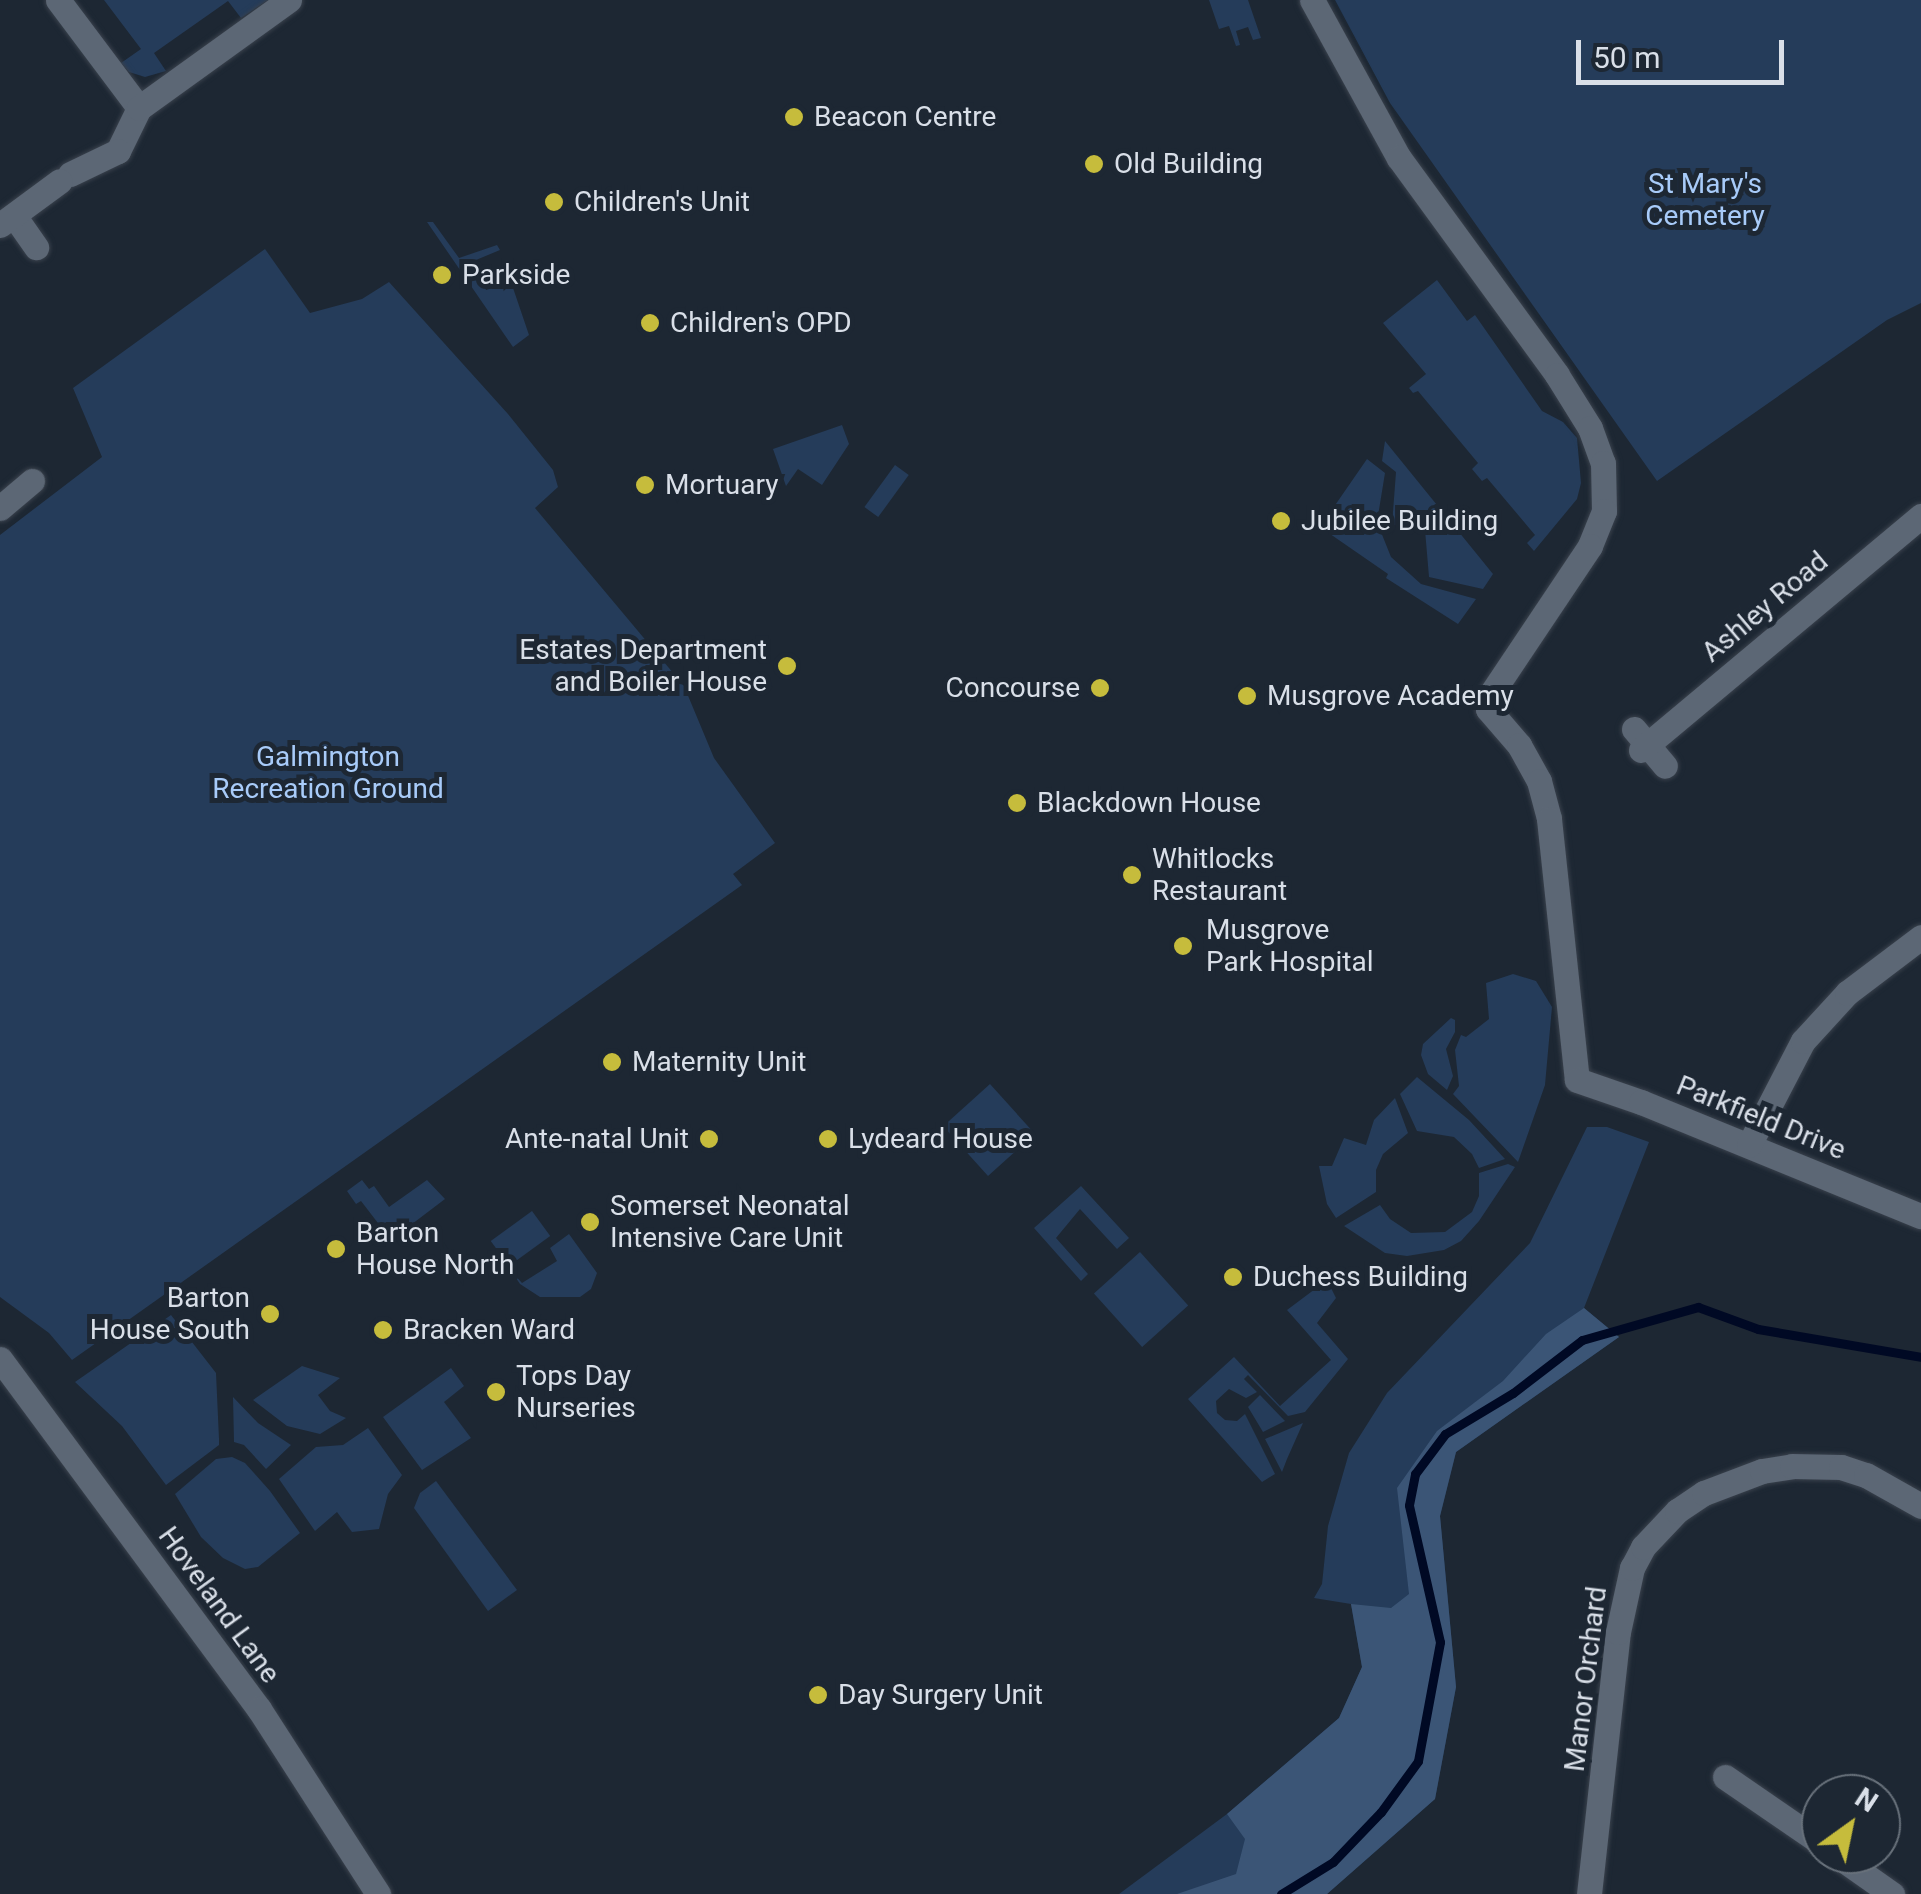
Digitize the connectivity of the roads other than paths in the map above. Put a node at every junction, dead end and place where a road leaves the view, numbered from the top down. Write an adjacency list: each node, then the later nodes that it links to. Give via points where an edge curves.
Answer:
1 (58, 0): 4 (street)
2 (290, 0): 4 (street)
3 (1312, 0): 12 (street, Parkfield Drive, via 1399,158 1557,375 1604,463 1604,511 1590,546 1490,697 1488,710 1540,781 1576,1080)
4 (139, 108): 5 (street, via 118,151 65,178)
5 (7, 221): 6 (street)
6 (36, 247)
7 (32, 481): 8 (street)
8 (0, 508)
9 (1921, 516): 10 (street, Ashley Road, via 1641,741)
10 (1665, 766)
11 (1921, 937): 12 (street, via 1848,992 1803,1041)
12 (1749, 1145): 13 (street, Parkfield Drive)
13 (1921, 1216)
14 (0, 1359): 19 (street, Hoveland Lane, via 260,1709)
15 (1921, 1506): 20 (street, Manor Orchard, via 1866,1475 1792,1466 1704,1493 1660,1527 1626,1586)
16 (1726, 1777): 17 (street)
17 (1801, 1829)
18 (1862, 1886): 21 (street)
19 (378, 1894)
20 (1588, 1894)
21 (1892, 1894)

